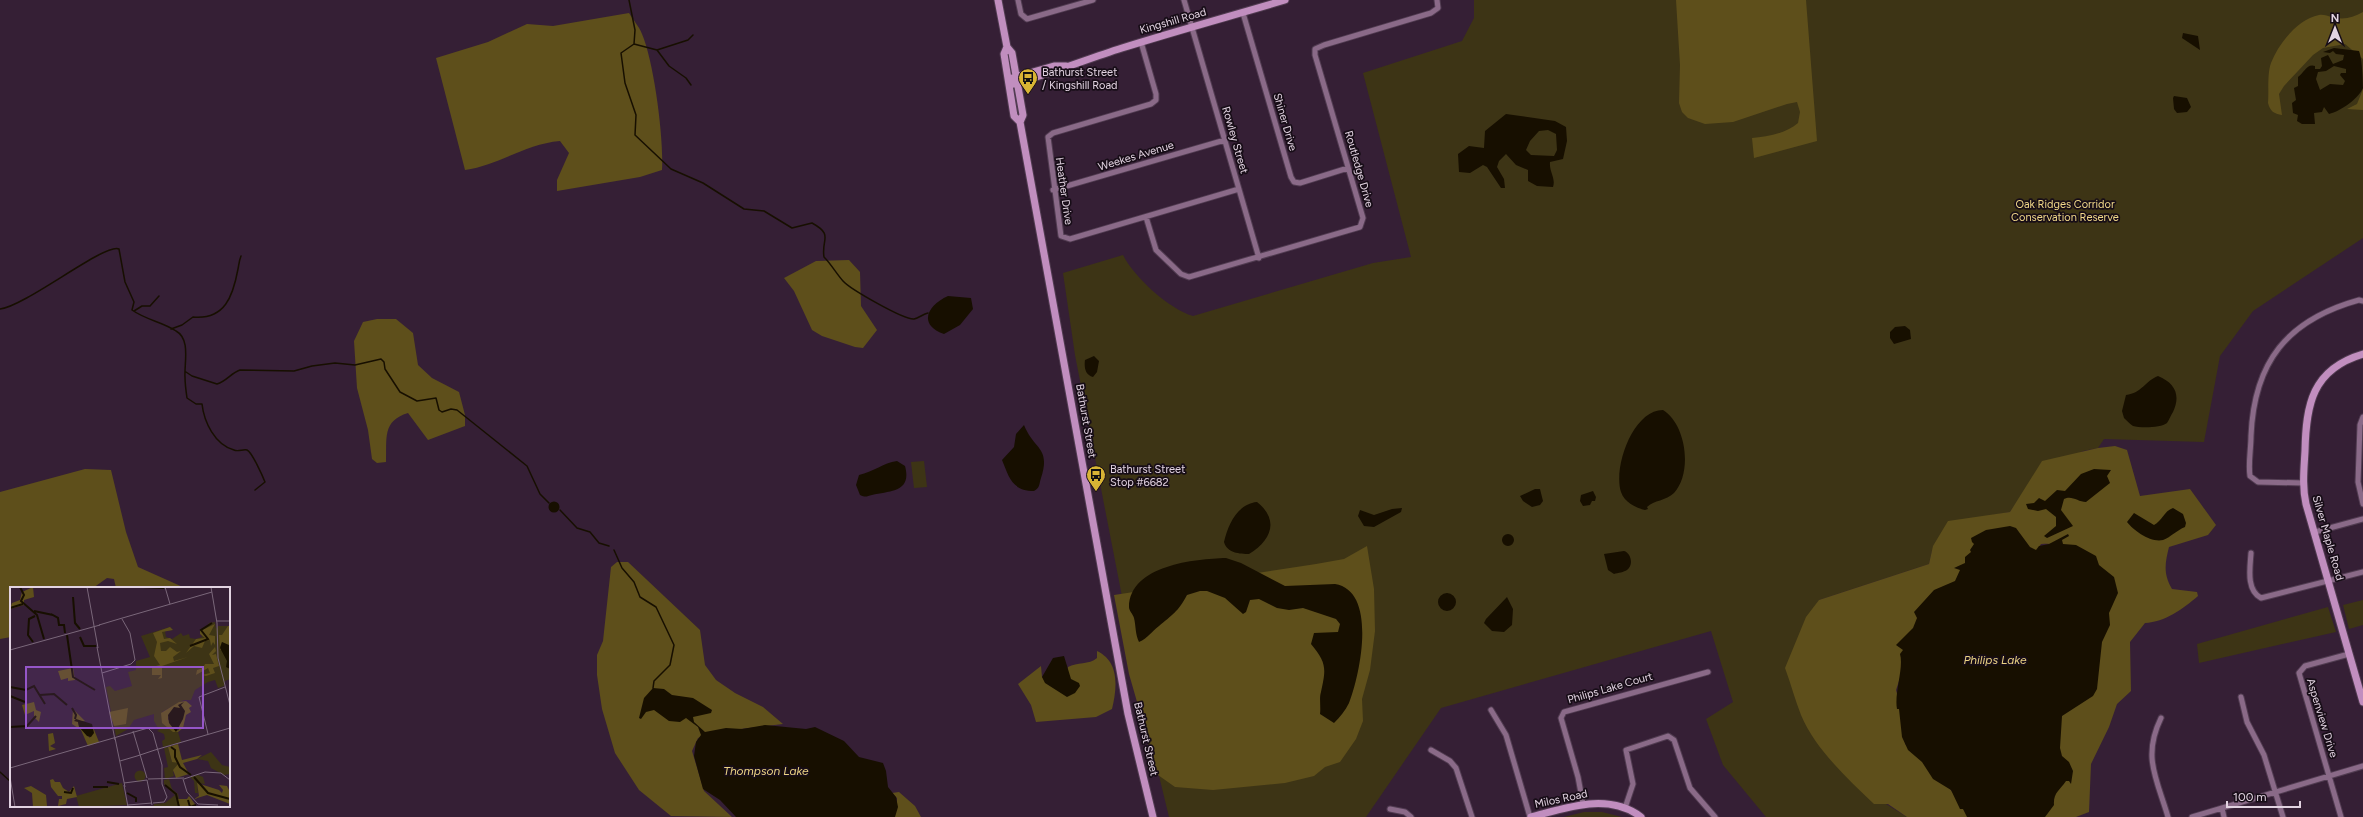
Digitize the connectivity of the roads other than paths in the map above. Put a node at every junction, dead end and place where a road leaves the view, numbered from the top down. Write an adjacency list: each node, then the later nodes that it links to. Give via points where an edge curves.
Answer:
1 (998, 0): 10 (main road, Bathurst Street, via 1007,47 1012,53)
2 (1018, 0): 3 (street, via 1021,14 1027,19)
3 (1092, 0)
4 (1184, 0): 8 (street, Rowley Street)
5 (1285, 0): 7 (main road, Kingshill Road)
6 (1437, 0): 12 (street, Routledge Drive, via 1438,8 1431,13 1315,49)
7 (1243, 13): 8 (main road, Kingshill Road); 12 (street, Shiner Drive, via 1294,182 1300,183)
8 (1192, 28): 9 (main road, Kingshill Road); 11 (street, Rowley Street)
9 (1141, 42): 10 (main road, Kingshill Road, via 1068,66 1054,66); 14 (street, Heather Drive, via 1156,100 1151,104 1049,135)
10 (1013, 81): 42 (main road, Bathurst Street, via 1014,116 1020,122 1128,714)
11 (1225, 140): 13 (street, Rowley Street); 14 (street, Weekes Avenue)
12 (1348, 168): 16 (street, Routledge Drive, via 1363,218 1360,227)
13 (1239, 189): 15 (street, Heather Drive); 16 (street, Rowley Street)
14 (1053, 190): 15 (street, Heather Drive, via 1060,233 1065,239)
15 (1146, 217): 16 (street, Routledge Drive, via 1156,250 1183,276 1191,277)
16 (1259, 258)
17 (2363, 301): 21 (street, via 2336,306 2297,329 2273,355 2257,389 2252,414 2250,476 2258,482)
18 (2363, 354): 21 (main road, Silver Maple Road, via 2336,366 2312,396 2306,422)
19 (2363, 417): 20 (street, via 2360,425)
20 (2361, 460): 22 (street, via 2358,482)
21 (2303, 483): 24 (main road, Silver Maple Road)
22 (2363, 504)
23 (2363, 519): 24 (street)
24 (2314, 532): 27 (main road, Silver Maple Road)
25 (2251, 553): 27 (street, via 2251,588 2261,598)
26 (2363, 572): 27 (street)
27 (2329, 582): 28 (main road, Silver Maple Road)
28 (2349, 654): 31 (main road, Silver Maple Road); 36 (street, Aspenview Drive, via 2305,666 2299,673)
29 (1708, 672): 38 (street, Philips Lake Court, via 1564,712 1561,718)
30 (2241, 697): 37 (street, via 2247,722 2264,755)
31 (2363, 702)
32 (1491, 710): 45 (street, via 1506,735)
33 (2161, 718): 48 (street, via 2152,738 2151,757)
34 (1431, 750): 44 (street, via 1450,761 1456,768)
35 (2363, 766): 36 (street)
36 (2329, 776): 37 (street); 52 (street)
37 (2276, 792): 40 (street); 51 (street)
38 (1583, 804): 39 (main road, Milos Road); 45 (main road, Milos Road)
39 (1625, 808): 46 (main road, Milos Road); 47 (street, via 1633,784 1626,750 1668,736 1674,740 1690,788)
40 (2222, 808): 49 (street); 50 (street)
41 (1390, 809): 43 (street, via 1405,812)
42 (1153, 817)
43 (1411, 817)
44 (1472, 817)
45 (1531, 817)
46 (1641, 817)
47 (1715, 817)
48 (2168, 817)
49 (2192, 817)
50 (2224, 817)
51 (2283, 817)
52 (2341, 817)

